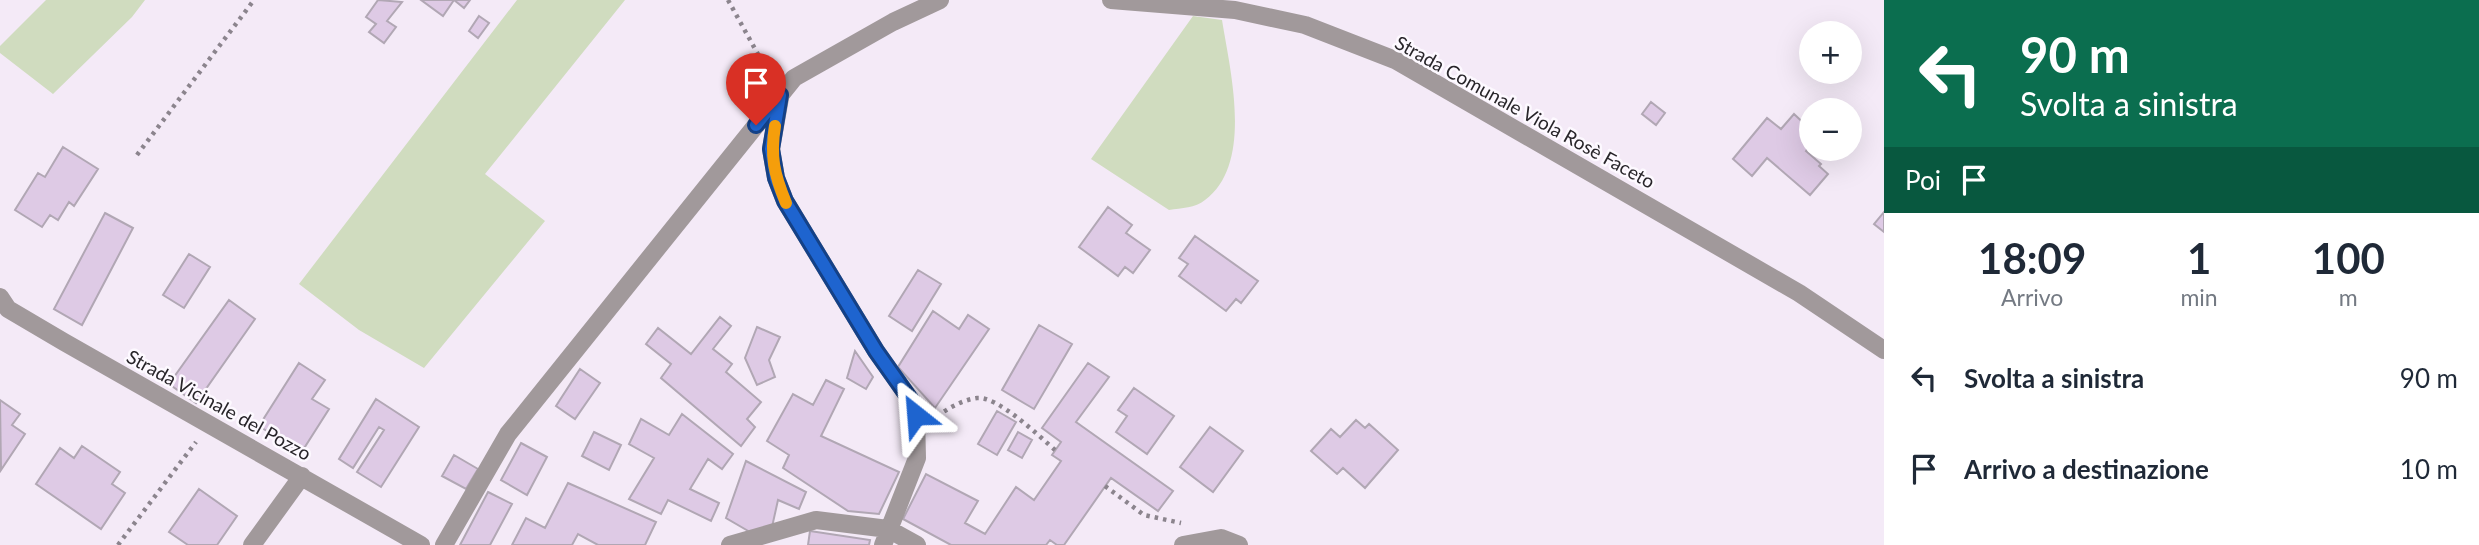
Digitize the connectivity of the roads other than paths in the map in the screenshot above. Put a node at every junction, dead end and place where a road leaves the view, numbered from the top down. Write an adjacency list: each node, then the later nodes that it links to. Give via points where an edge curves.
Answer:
1 (940, 0): 3 (street, via 794,78)
2 (1111, 0): 5 (street, Strada Comunale Viola Rosè Faceto, via 1235,10 1305,25 1395,60 1799,293)
3 (780, 95): 7 (street, via 771,149 785,201 916,415 917,458); 10 (street, via 508,434)
4 (0, 297): 6 (street, Strada Vicinale del Pozzo, via 8,309)
5 (1884, 350)
6 (302, 476): 8 (street); 9 (street, Strada Vicinale del Pozzo)
7 (886, 537): 11 (street, via 816,520); 12 (street)
8 (252, 545)
9 (421, 545)
10 (444, 545)
11 (730, 545)
12 (918, 545)
13 (1184, 545): 14 (street, via 1221,538)
14 (1239, 545)

